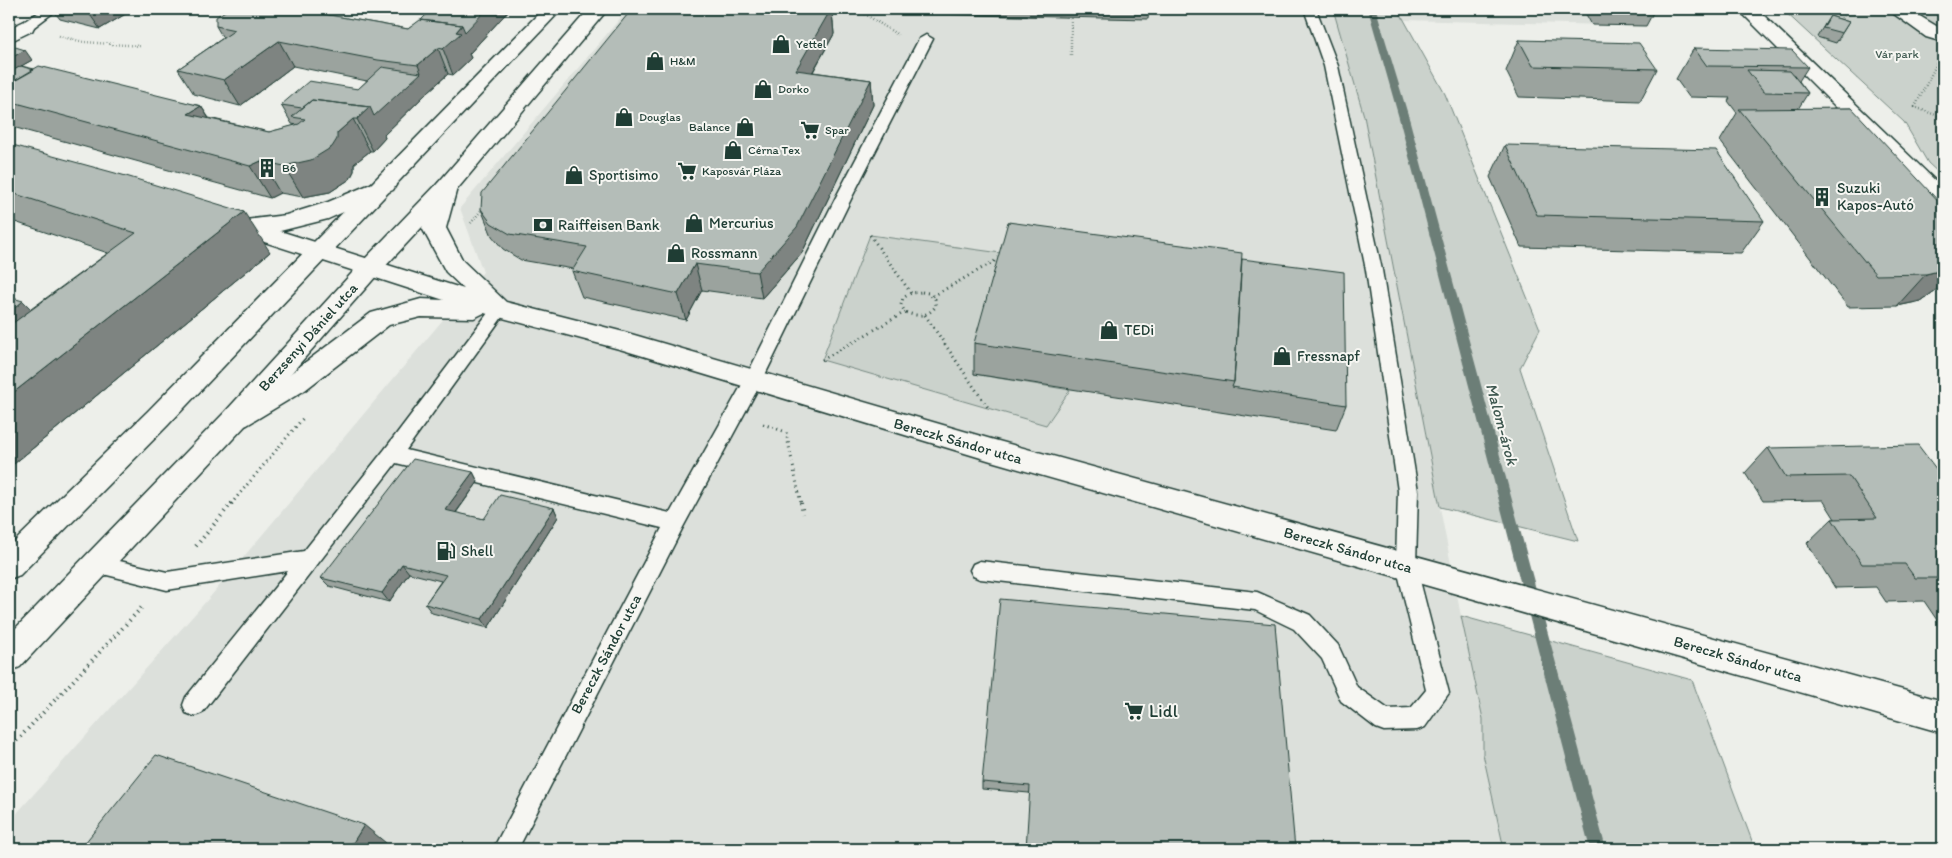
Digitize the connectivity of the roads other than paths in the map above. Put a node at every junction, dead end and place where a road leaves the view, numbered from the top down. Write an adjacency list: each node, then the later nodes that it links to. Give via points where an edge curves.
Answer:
1 (52, 9): 7 (lane)
2 (553, 9): 11 (street)
3 (599, 9): 12 (street, Berzsenyi Dániel utca)
4 (1310, 9): 10 (lane)
5 (1747, 9): 13 (street)
6 (1896, 9): 8 (street)
7 (17, 31)
8 (1943, 36)
9 (923, 44): 19 (lane)
10 (1336, 88): 26 (lane, via 1374,270 1408,491)
11 (385, 185): 15 (street, via 325,213 263,226); 16 (street)
12 (446, 188): 17 (street, Berzsenyi Dániel utca); 18 (street, via 434,228 454,266)
13 (1943, 201)
14 (202, 215): 15 (street, Bereczk Sándor utca)
15 (239, 226): 16 (street, Bereczk Sándor utca)
16 (318, 252): 17 (street, Bereczk Sándor utca); 25 (street)
17 (370, 268): 18 (street, Bereczk Sándor utca); 20 (street, Berzsenyi Dániel utca)
18 (500, 309): 19 (street, Bereczk Sándor utca, via 624,341); 20 (street, via 421,308 380,319 296,383); 21 (lane)
19 (753, 381): 22 (lane, Bereczk Sándor utca); 26 (street, Bereczk Sándor utca)
20 (235, 419): 24 (street, Berzsenyi Dániel utca)
21 (392, 454): 22 (lane); 23 (lane)
22 (675, 523): 31 (lane, Bereczk Sándor utca)
23 (312, 558): 24 (lane, via 166,581); 29 (lane)
24 (98, 565): 28 (street, Berzsenyi Dániel utca)
25 (9, 566)
26 (1406, 566): 27 (lane, via 1438,693 1416,719 1384,720 1349,694 1330,652 1302,622 1257,601); 30 (street, Bereczk Sándor utca)
27 (980, 570)
28 (9, 656)
29 (194, 705)
30 (1943, 716)
31 (505, 849)

